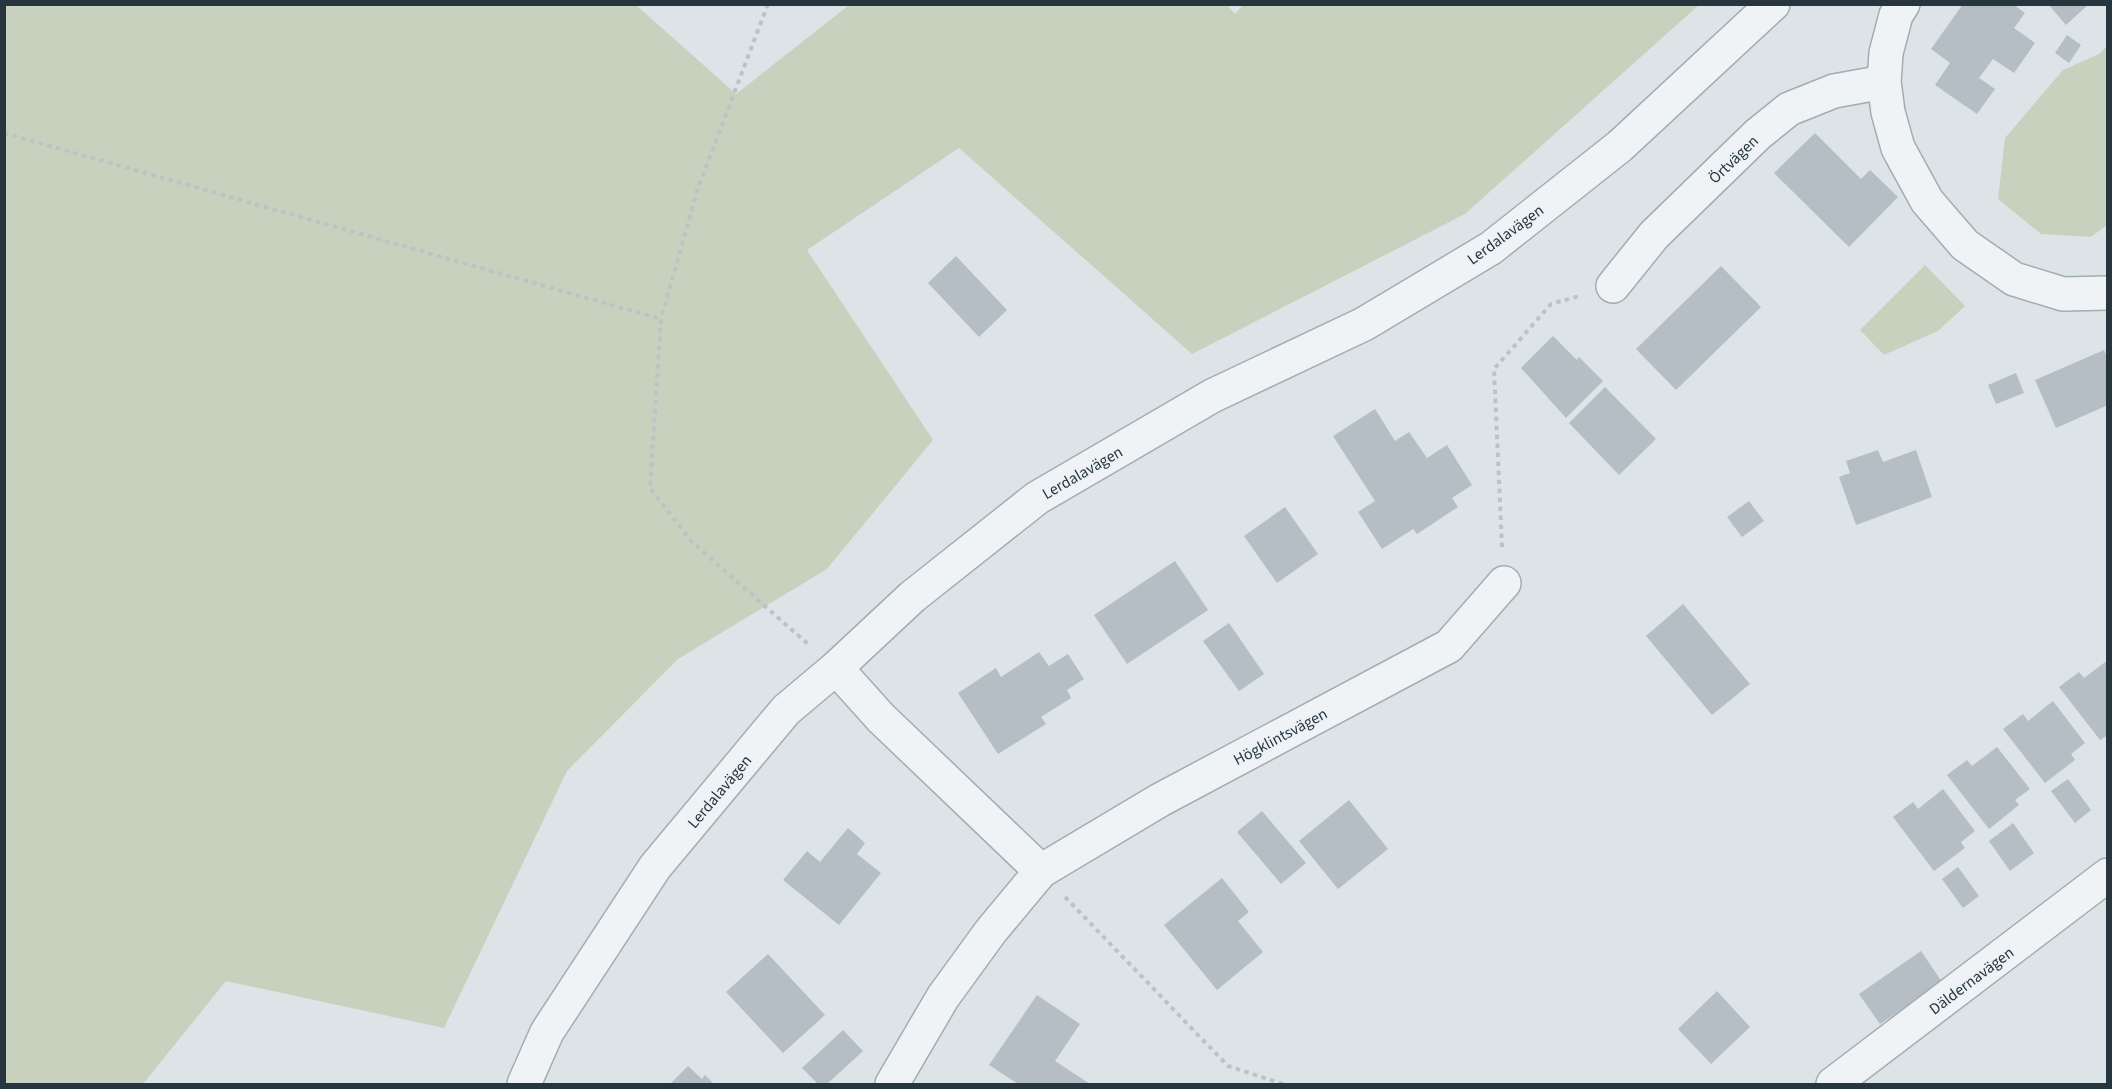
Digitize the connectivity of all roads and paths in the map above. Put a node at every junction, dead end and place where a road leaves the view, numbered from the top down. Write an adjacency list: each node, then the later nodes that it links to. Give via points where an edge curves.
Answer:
1 (768, 4): 8 (path, via 698,188)
2 (1773, 4): 10 (street, Lerdalavägen, via 1620,146 1491,248 1364,324 1212,396 1037,498 912,597)
3 (1904, 4): 4 (street, via 1896,15 1886,53)
4 (1884, 82): 6 (street, Örtvägen, via 1834,91 1789,109 1654,235); 7 (street, via 1898,148 1927,201 1965,245 2014,279 2063,294)
5 (4, 133): 8 (path)
6 (1613, 286): 9 (path, via 1551,304 1494,369)
7 (2108, 293)
8 (661, 320): 10 (path, via 650,488 692,542)
9 (1504, 583): 11 (street, Högklintsvägen, via 1449,646 1160,800)
10 (836, 668): 11 (street, via 881,718); 14 (street, Lerdalavägen, via 786,710 655,867 547,1032)
11 (1041, 871): 15 (street, Högklintsvägen, via 991,931 944,997)
12 (2108, 875): 17 (street, Däldernavägen)
13 (1077, 910): 16 (path, via 1228,1066)
14 (524, 1084)
15 (892, 1084)
16 (1283, 1084)
17 (1833, 1084)

